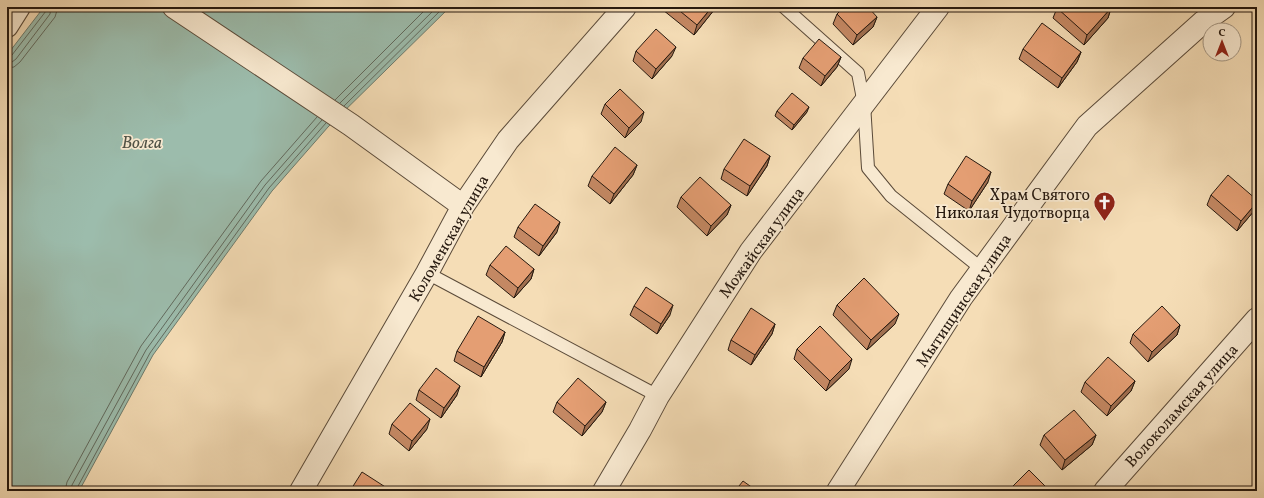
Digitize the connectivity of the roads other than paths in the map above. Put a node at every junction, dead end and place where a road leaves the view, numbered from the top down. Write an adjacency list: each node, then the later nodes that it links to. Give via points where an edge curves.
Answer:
1 (19, 7): 7 (street)
2 (174, 7): 9 (street, via 351,125)
3 (624, 7): 9 (street, Коломенская улица, via 508,140)
4 (784, 7): 8 (lane, via 858,73)
5 (938, 7): 8 (street, Можайская улица)
6 (1224, 7): 10 (street, Мытищинская улица, via 1203,22 1087,126)
7 (7, 26)
8 (864, 104): 10 (lane, via 868,168 891,196); 13 (street, Можайская улица, via 751,251)
9 (463, 206): 11 (street, Коломенская улица)
10 (982, 268): 16 (street, Мытищинская улица)
11 (427, 273): 13 (lane); 14 (street, Коломенская улица)
12 (1257, 319): 17 (street, Волоколамская улица)
13 (658, 396): 15 (street, Можайская улица)
14 (301, 491)
15 (604, 491)
16 (838, 491)
17 (1105, 491)

